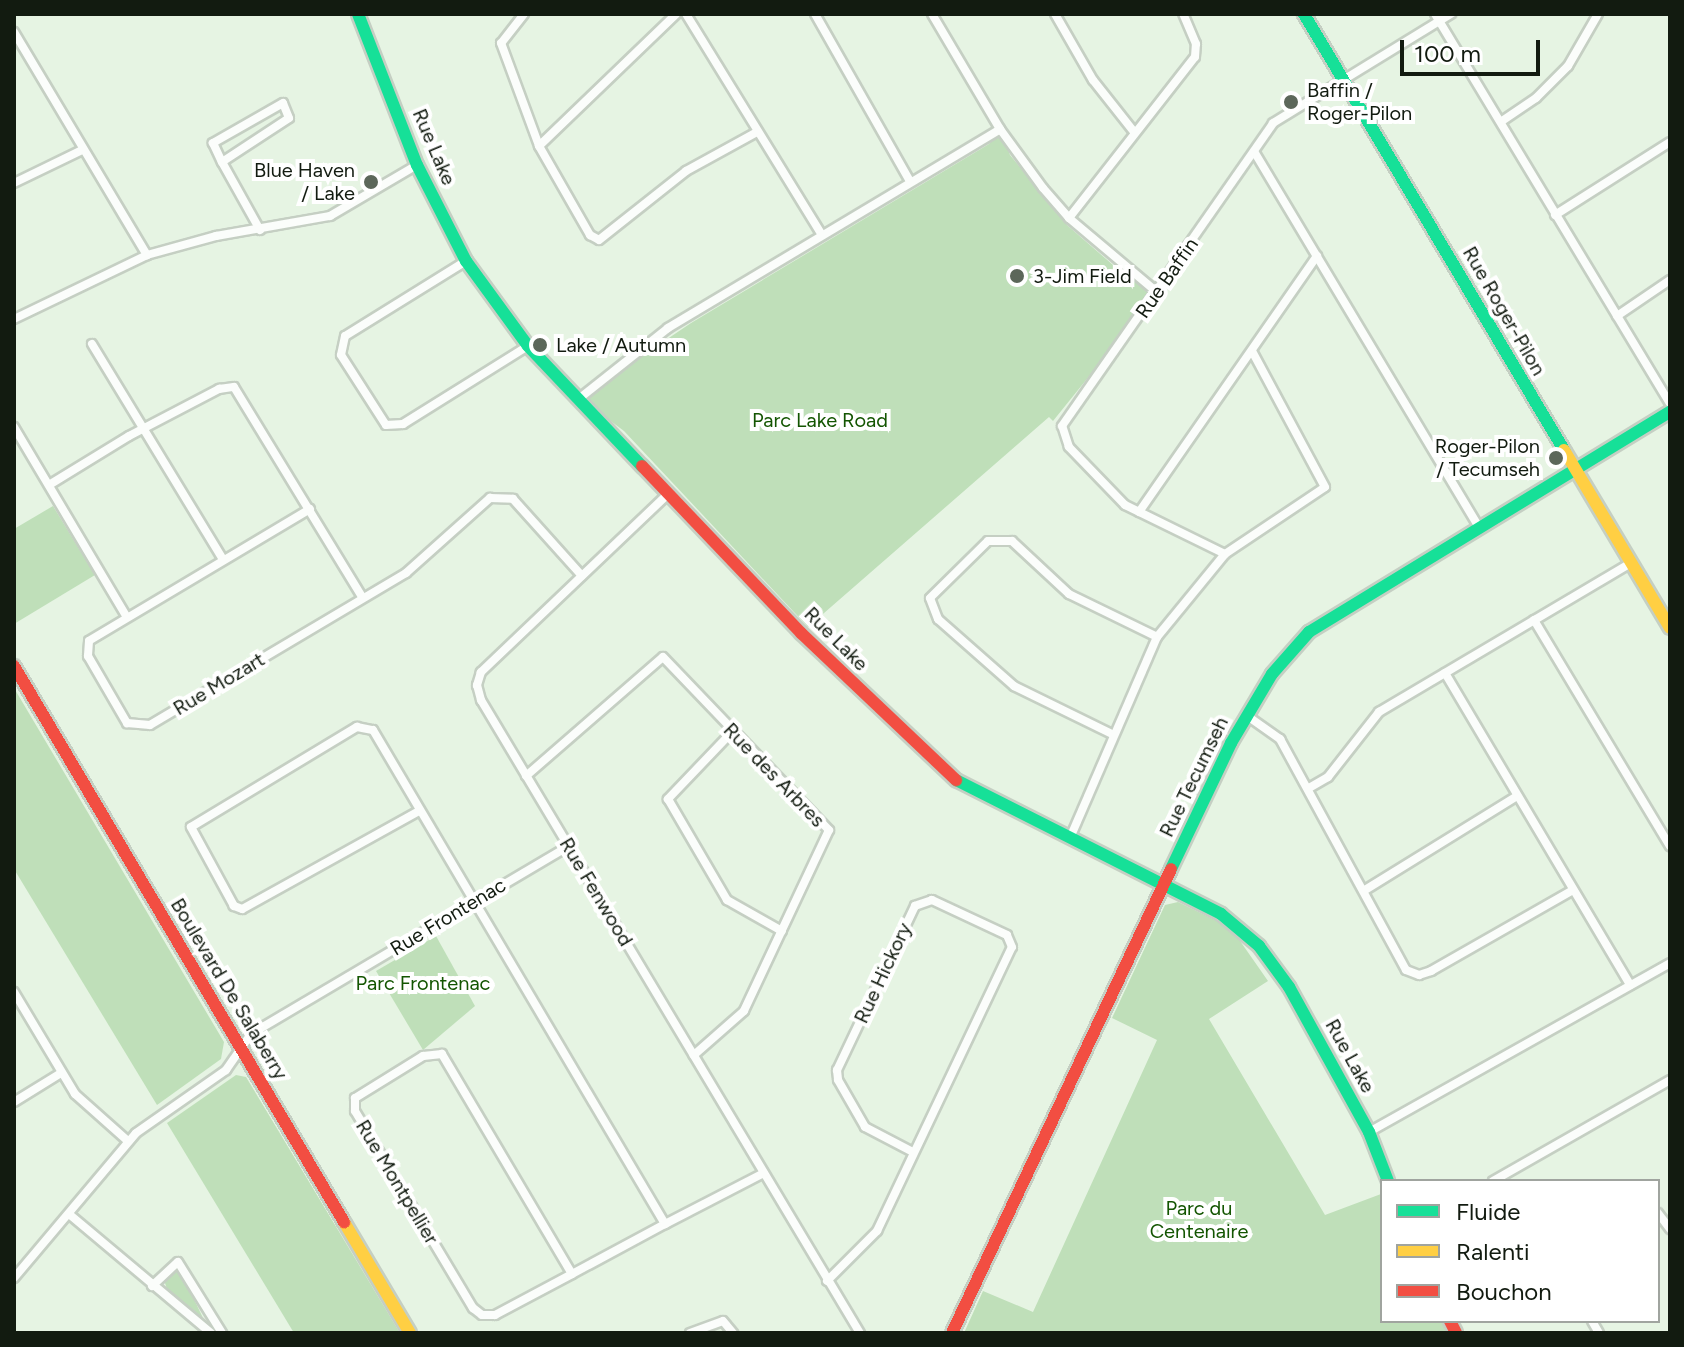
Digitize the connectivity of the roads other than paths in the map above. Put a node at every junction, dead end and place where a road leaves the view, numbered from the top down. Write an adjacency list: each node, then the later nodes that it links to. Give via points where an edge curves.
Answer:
1 (524, 14): 21 (street, via 501,43)
2 (676, 14): 21 (street)
3 (686, 14): 18 (street)
4 (815, 14): 26 (street)
5 (932, 14): 17 (street)
6 (1055, 14): 19 (street, via 1093,80)
7 (1183, 14): 19 (street, via 1196,44 1195,57)
8 (1304, 14): 15 (street, Rue Roger-Pilon)
9 (1435, 14): 13 (street)
10 (1451, 14): 13 (street, Rue Baffin)
11 (1598, 14): 16 (street, via 1568,66 1536,98)
12 (364, 16): 25 (street, Rue Lake)
13 (1441, 24): 15 (street, Rue Baffin); 16 (street)
14 (14, 32): 22 (street)
15 (1342, 80): 23 (street, Rue Baffin, via 1273,123); 47 (street, Rue Roger-Pilon)
16 (1502, 121): 28 (street)
17 (1000, 129): 26 (street); 29 (street)
18 (757, 132): 21 (street, via 686,171 599,240 590,235); 31 (street)
19 (1134, 132): 29 (street)
20 (1670, 142): 28 (street)
21 (539, 146)
22 (82, 150): 27 (street); 32 (street)
23 (1255, 153): 33 (street); 36 (street, Rue Baffin)
24 (222, 162): 24 (street, via 289,118 283,103 213,143); 30 (street)
25 (417, 165): 30 (street, via 330,216); 34 (street, Rue Lake)
26 (910, 181): 31 (street)
27 (14, 183)
28 (1555, 215): 37 (street)
29 (1069, 218): 36 (street)
30 (260, 230): 32 (street)
31 (822, 235): 42 (street, via 657,336)
32 (147, 255): 38 (street)
33 (1317, 256): 41 (street); 52 (street)
34 (466, 261): 40 (street, Rue Lake); 40 (street, via 345,336 341,355 386,425 403,424)
35 (1670, 280): 37 (street)
36 (1157, 292): 51 (street, Rue Baffin, via 1061,429 1069,447 1125,505)
37 (1617, 316): 43 (street)
38 (14, 319)
39 (92, 344): 46 (street)
40 (528, 346): 42 (street, Rue Lake)
41 (1252, 351): 51 (street); 53 (street, via 1325,487)
42 (580, 398): 49 (street, Rue Lake)
43 (1670, 403)
44 (1670, 412): 47 (street, Rue Tecumseh)
45 (14, 427): 48 (street)
46 (144, 431): 48 (street); 50 (street, via 219,389 234,387); 54 (street)
47 (1576, 471): 52 (street, Rue Tecumseh); 55 (street, Rue Roger-Pilon)
48 (49, 485): 58 (street)
49 (669, 493): 56 (street, Rue Fenwood); 71 (street, Rue Lake, via 801,633 957,781)
50 (310, 509): 54 (street, Rue Mozart); 57 (street)
51 (1139, 512): 53 (street, Rue Baffin)
52 (1480, 529): 64 (street, Rue Tecumseh, via 1309,632 1272,674)
53 (1225, 554): 61 (street)
54 (222, 558): 58 (street, Rue Mozart)
55 (1631, 563): 59 (street); 60 (street, Rue Roger-Pilon)
56 (582, 576): 57 (street, Rue Mozart, via 513,499 490,498 406,573); 67 (street, Rue Fenwood, via 481,672 477,685)
57 (363, 598): 58 (street, Rue Mozart, via 150,725 136,727 127,723 85,648)
58 (126, 616)
59 (1534, 620): 63 (street); 73 (street)
60 (1670, 628)
61 (1157, 637): 66 (street); 66 (street, via 1069,594 1012,541 988,541 930,598 938,619 1014,686)
62 (14, 666): 82 (street, Boulevard De Salaberry)
63 (1445, 673): 68 (street, via 1379,712 1328,777); 69 (street)
64 (1246, 715): 68 (street, via 1280,739); 74 (street, Rue Tecumseh)
65 (732, 732): 67 (street, Rue des Arbres, via 663,657); 78 (street, Rue des Arbres, via 829,830); 78 (street, via 668,799 727,900)
66 (1112, 734): 71 (street)
67 (526, 776): 72 (street, Rue Fenwood)
68 (1309, 788): 75 (street)
69 (1517, 796): 75 (street); 76 (street)
70 (419, 811): 70 (street, via 373,730 366,727 191,827 234,906 251,909); 77 (street)
71 (1070, 838): 74 (street, Rue Lake)
72 (569, 846): 77 (street, Rue Frontenac); 83 (street, Rue Fenwood)
73 (1670, 846)
74 (1166, 884): 87 (street, Rue Lake, via 1221,914 1275,965); 105 (street, Rue Tecumseh)
75 (1365, 890): 76 (street, via 1406,970 1419,975)
76 (1573, 890): 80 (street)
77 (475, 901): 82 (street, Rue Frontenac, via 251,1034); 94 (street)
78 (782, 931): 83 (street, Rue des Arbres, via 744,1011)
79 (1670, 963): 80 (street)
80 (1630, 985): 87 (street)
81 (14, 992): 84 (street)
82 (242, 1049): 88 (street, Rue Frontenac, via 219,1075); 101 (street, Boulevard De Salaberry)
83 (694, 1055): 90 (street, Rue Fenwood)
84 (61, 1073): 86 (street); 88 (street, via 80,1099)
85 (1670, 1080): 91 (street)
86 (14, 1102)
87 (1369, 1132): 92 (street, Rue Lake)
88 (128, 1141): 93 (street, Rue Frontenac)
89 (913, 1152): 89 (street, Rue Hickory, via 1012,947 1007,935 932,900 915,906 837,1070 865,1127); 97 (street, Rue Hickory, via 877,1231)
90 (764, 1173): 94 (street, Rue Montpellier); 97 (street, Rue Fenwood)
91 (1511, 1177)
92 (1387, 1179)
93 (69, 1214): 96 (street, Rue Frontenac); 98 (street)
94 (665, 1224): 95 (street, Rue Montpellier)
95 (572, 1274): 95 (street, Rue Montpellier, via 495,1315 473,1308 355,1111 355,1098 423,1056 442,1054)
96 (14, 1278)
97 (827, 1281): 104 (street, Rue Fenwood)
98 (152, 1286): 99 (street); 100 (street, via 178,1262)
99 (211, 1333)
100 (222, 1333)
101 (410, 1333)
102 (690, 1333): 103 (street, via 723,1321)
103 (733, 1333)
104 (860, 1333)
105 (952, 1333)

